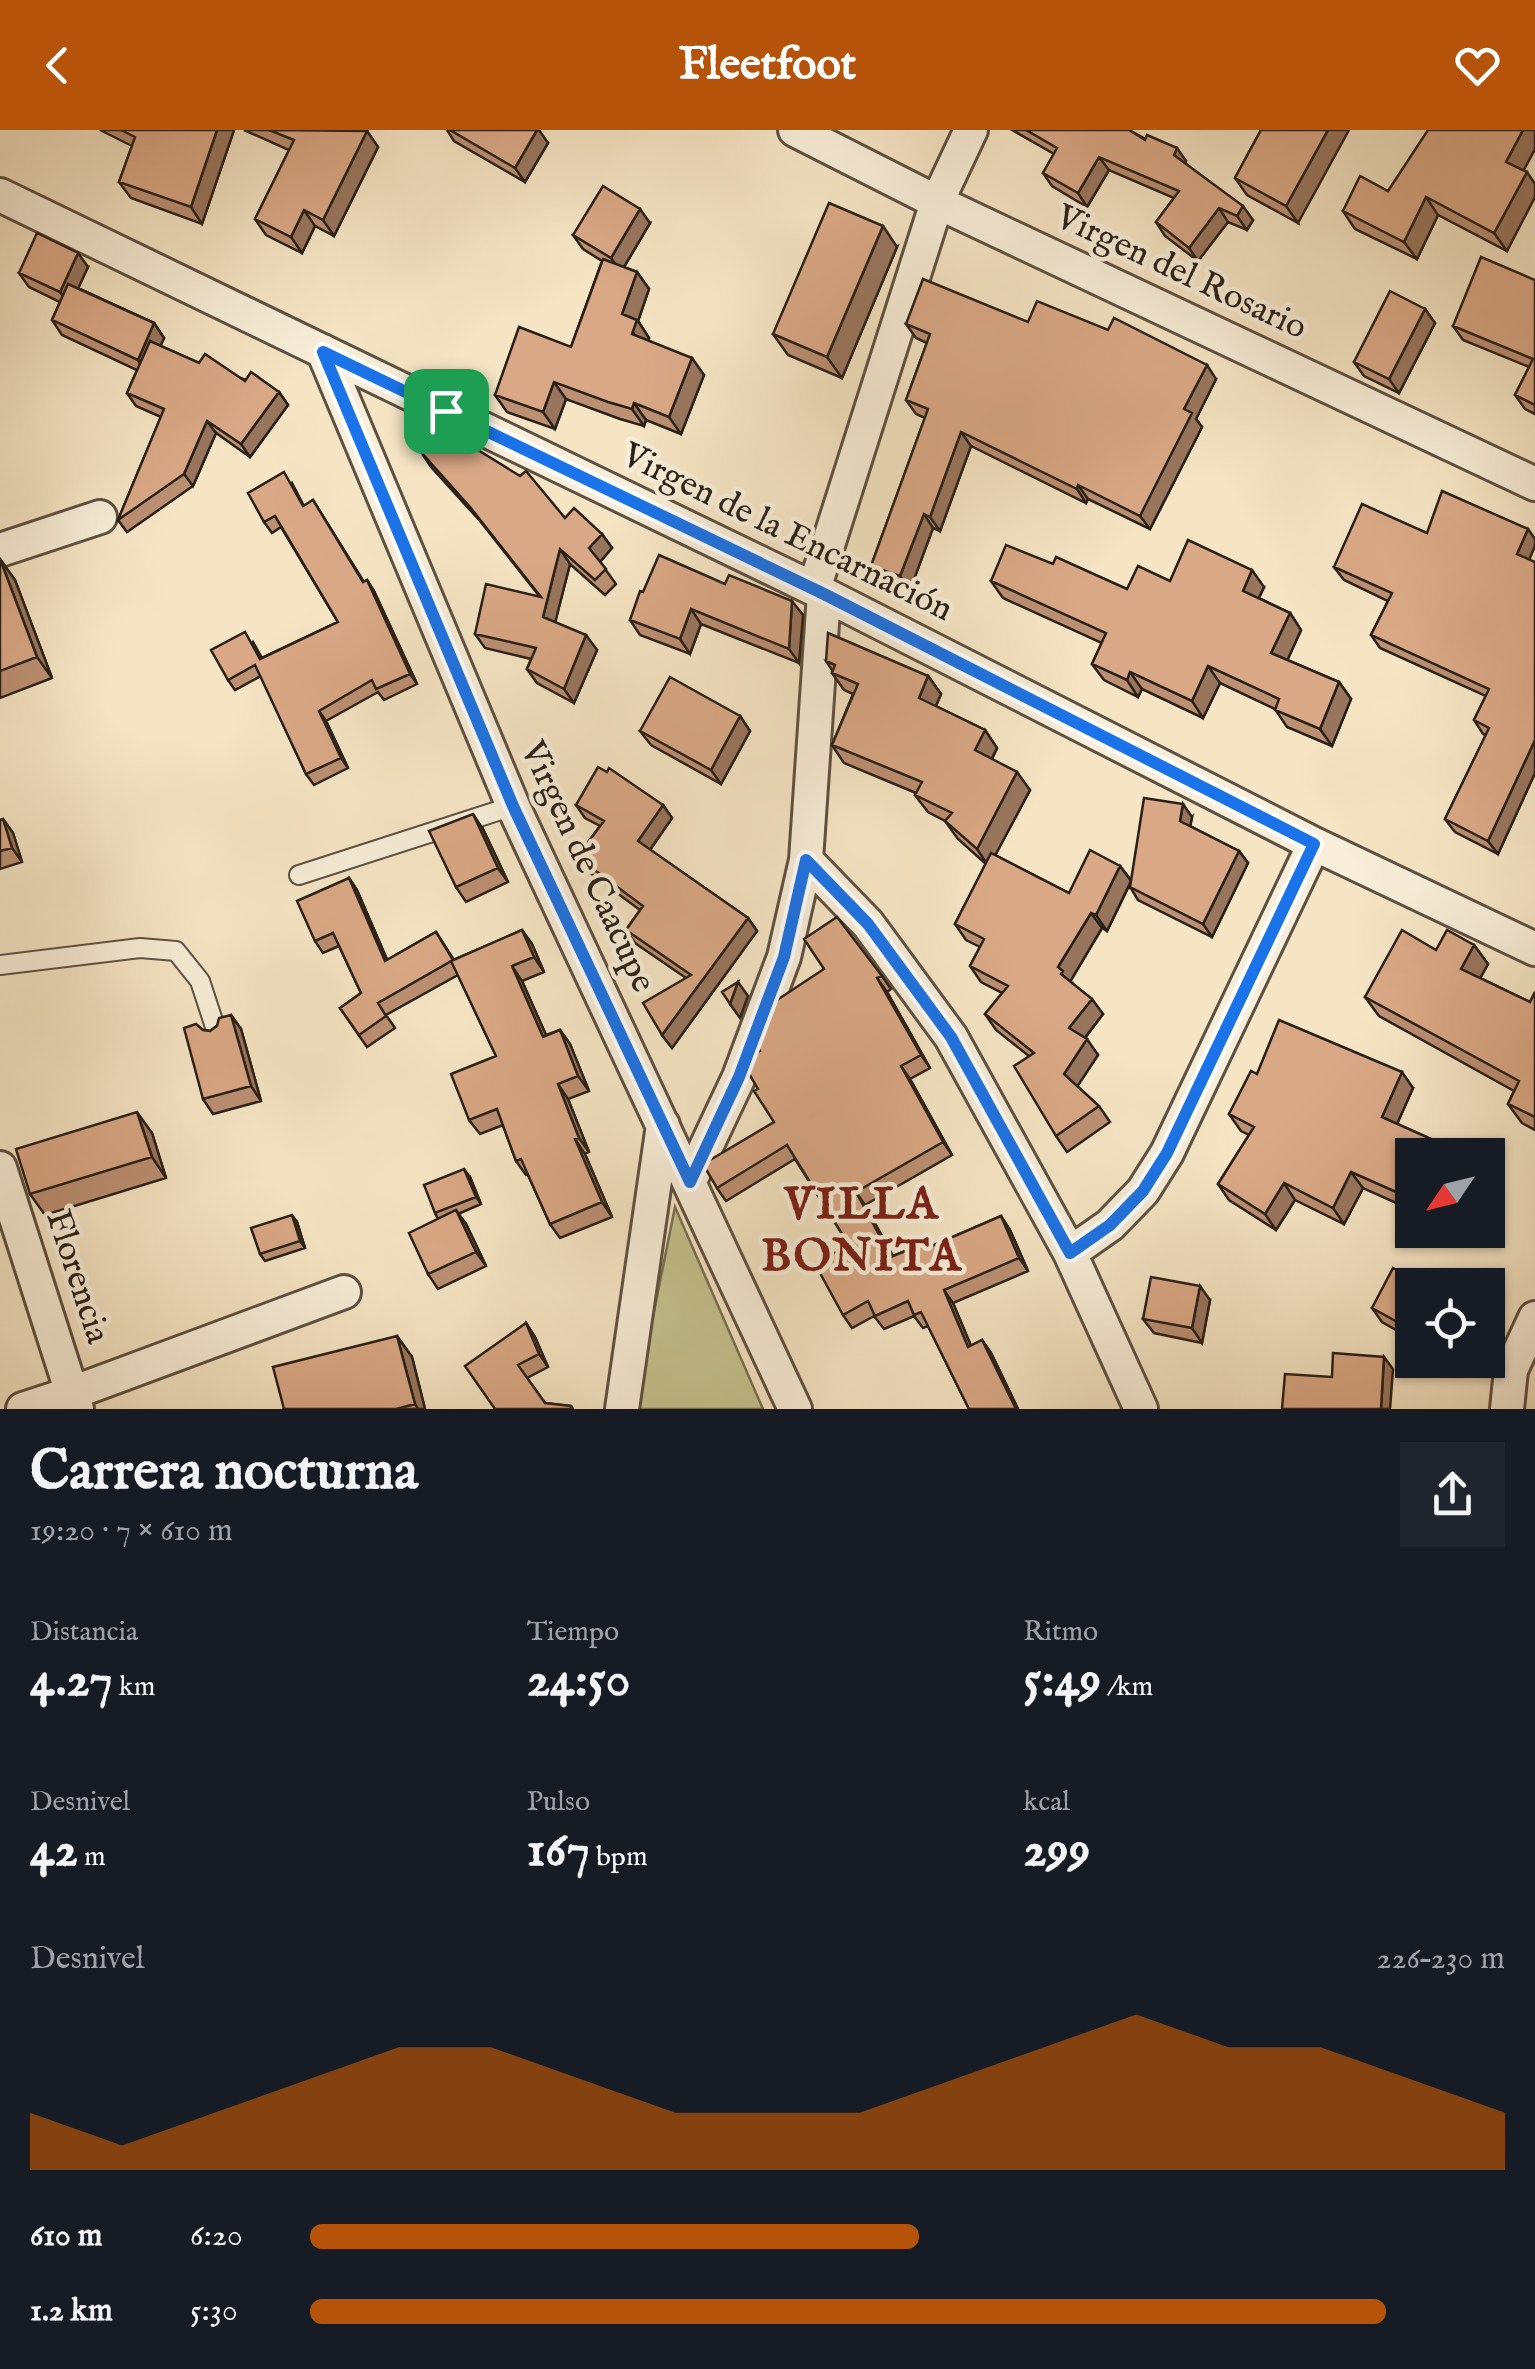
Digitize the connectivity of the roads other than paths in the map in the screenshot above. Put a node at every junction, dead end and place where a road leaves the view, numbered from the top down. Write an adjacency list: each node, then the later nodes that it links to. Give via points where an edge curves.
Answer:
1 (795, 130): 4 (street, Virgen del Rosario)
2 (971, 130): 4 (street)
3 (0, 195): 5 (street, Virgen de la Encarnación)
4 (937, 202): 6 (street, Virgen del Rosario); 9 (street)
5 (323, 352): 9 (street, Virgen de la Encarnación); 10 (street, Virgen de Caacupe)
6 (1535, 484)
7 (100, 517): 8 (street)
8 (0, 550)
9 (818, 592): 11 (street, Virgen de la Encarnación); 12 (street)
10 (513, 806): 13 (lane); 17 (street, Virgen de Caacupe)
11 (1314, 844): 14 (street, Virgen de la Encarnación); 20 (street, via 1167,1153 1143,1191)
12 (806, 860): 19 (street, via 784,957); 20 (street, via 868,924 951,1037)
13 (299, 875)
14 (1535, 949)
15 (0, 965): 16 (lane, via 140,948 176,952 200,982)
16 (217, 1033)
17 (663, 1125): 19 (street, Virgen de Caacupe); 26 (street)
18 (0, 1168): 24 (street, Florencia)
19 (690, 1182): 27 (street, Virgen de Caacupe)
20 (1070, 1253): 28 (street)
21 (344, 1292): 24 (street)
22 (1535, 1318): 23 (street)
23 (1523, 1376): 29 (street)
24 (74, 1401): 25 (street)
25 (23, 1409)
26 (622, 1409)
27 (794, 1409)
28 (1141, 1409)
29 (1507, 1409)

